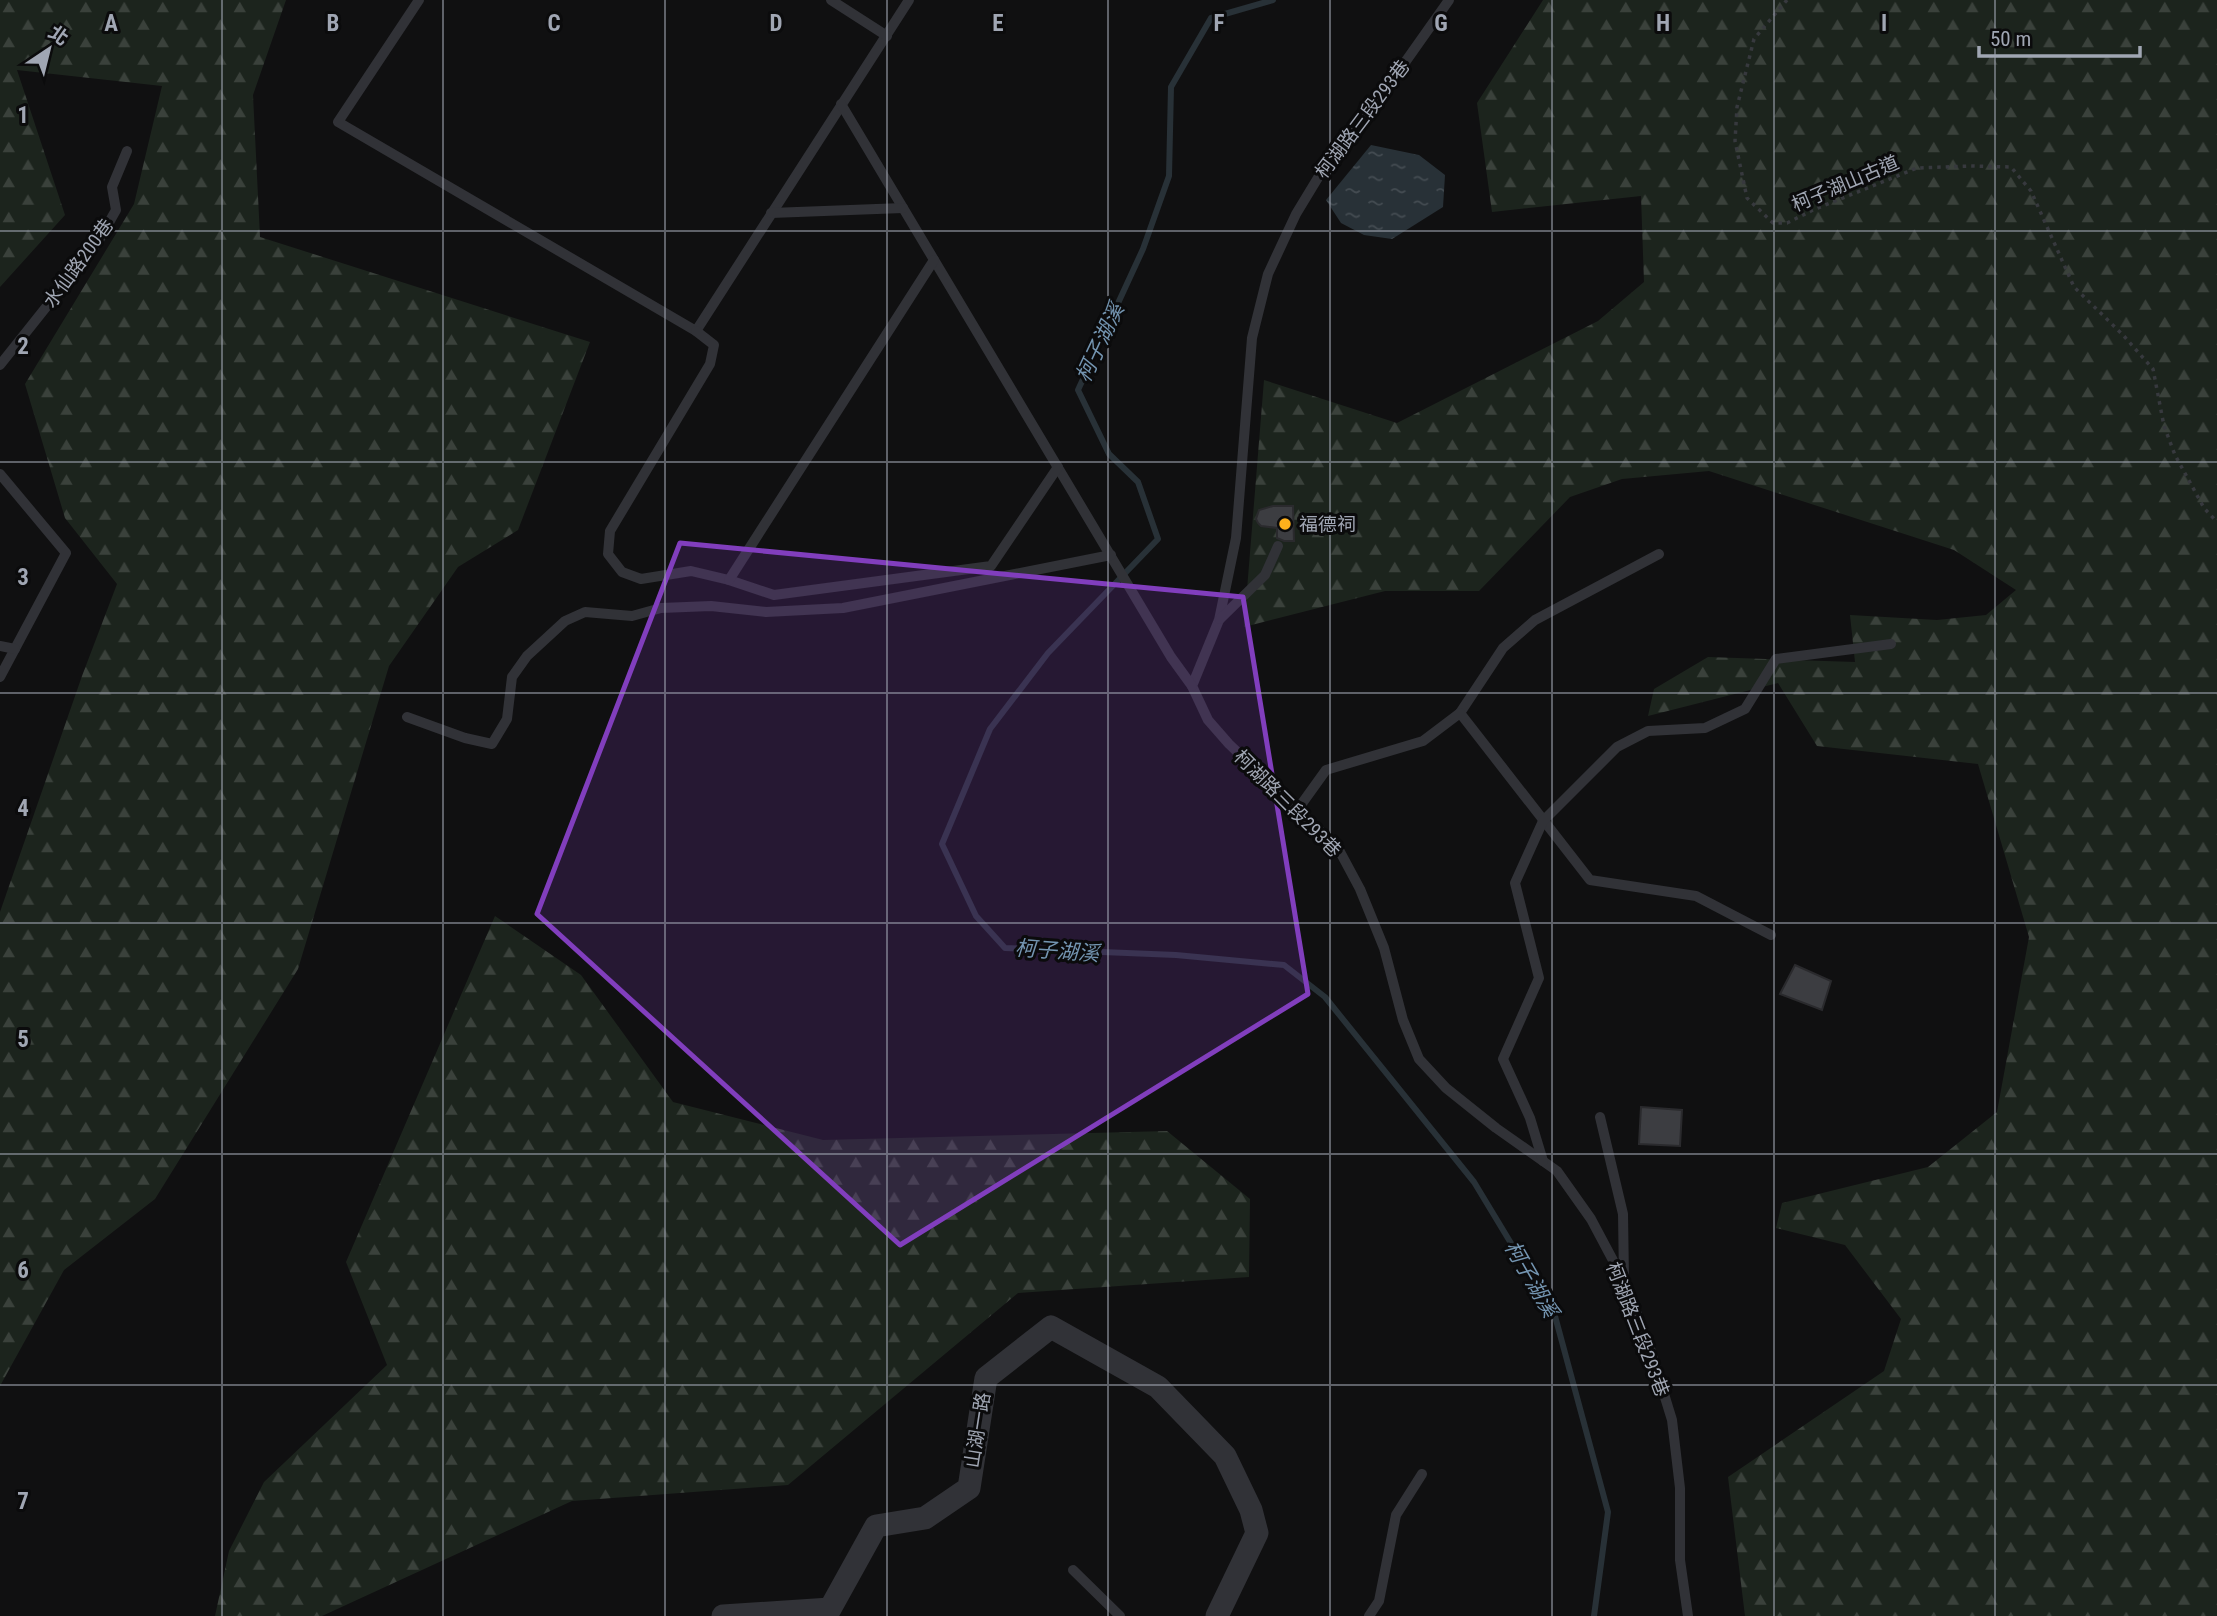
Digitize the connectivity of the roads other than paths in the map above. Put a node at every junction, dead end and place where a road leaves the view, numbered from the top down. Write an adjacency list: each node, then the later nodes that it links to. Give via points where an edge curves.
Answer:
1 (419, 0): 11 (lane, via 338,122)
2 (831, 0): 5 (lane)
3 (909, 0): 5 (lane)
4 (1449, 0): 19 (lane, 柯湖路三段293巷, via 1389,85 1333,153 1296,214 1268,274 1252,338 1236,538)
5 (887, 36): 6 (lane)
6 (841, 104): 8 (lane); 9 (lane)
7 (127, 151): 12 (lane, 水仙路200巷, via 112,187 116,210 98,242)
8 (903, 208): 9 (lane); 10 (lane)
9 (771, 213): 11 (lane)
10 (934, 260): 13 (lane); 18 (lane)
11 (696, 331): 18 (lane, via 714,345 710,364 610,531 608,554 621,572 641,579 691,571)
12 (0, 365)
13 (1058, 467): 17 (lane); 18 (lane, via 991,566 774,595)
14 (0, 474): 22 (lane, via 66,553)
15 (1278, 546): 19 (lane, via 1265,575)
16 (1659, 554): 25 (lane, via 1535,620 1503,648)
17 (1111, 555): 24 (lane); 26 (lane, via 843,608 766,612 710,606 661,608 632,616 585,612 565,621 527,656 512,677 506,719 492,744)
18 (729, 580)
19 (1219, 620): 24 (lane, 柯湖路三段293巷)
20 (1891, 644): 28 (lane, via 1776,659 1745,709 1705,728 1648,731 1617,747)
21 (0, 646): 22 (lane)
22 (15, 649): 23 (lane)
23 (0, 677)
24 (1192, 686): 27 (lane, 柯湖路三段293巷, via 1208,720)
25 (1460, 713): 27 (lane, via 1423,741 1326,770); 28 (lane)
26 (407, 717)
27 (1298, 809): 31 (lane, 柯湖路三段293巷, via 1338,848 1360,889 1419,1059 1447,1088)
28 (1543, 821): 29 (lane, via 1590,880 1696,896); 31 (lane, via 1516,883 1539,978 1503,1059 1530,1118)
29 (1771, 935)
30 (1600, 1117): 32 (lane, via 1623,1214)
31 (1543, 1161): 32 (lane, 柯湖路三段293巷, via 1557,1171 1591,1219)
32 (1624, 1281): 39 (lane, 柯湖路三段293巷, via 1672,1420)
33 (1422, 1474): 38 (lane, via 1396,1516 1379,1601)
34 (1073, 1570): 36 (lane)
35 (723, 1616): 37 (street, 山湖一路, via 830,1609 876,1526 925,1518 969,1488 986,1378 1051,1327 1158,1387 1225,1456 1251,1510 1256,1533)
36 (1120, 1616)
37 (1217, 1616)
38 (1370, 1616)
39 (1688, 1616)

